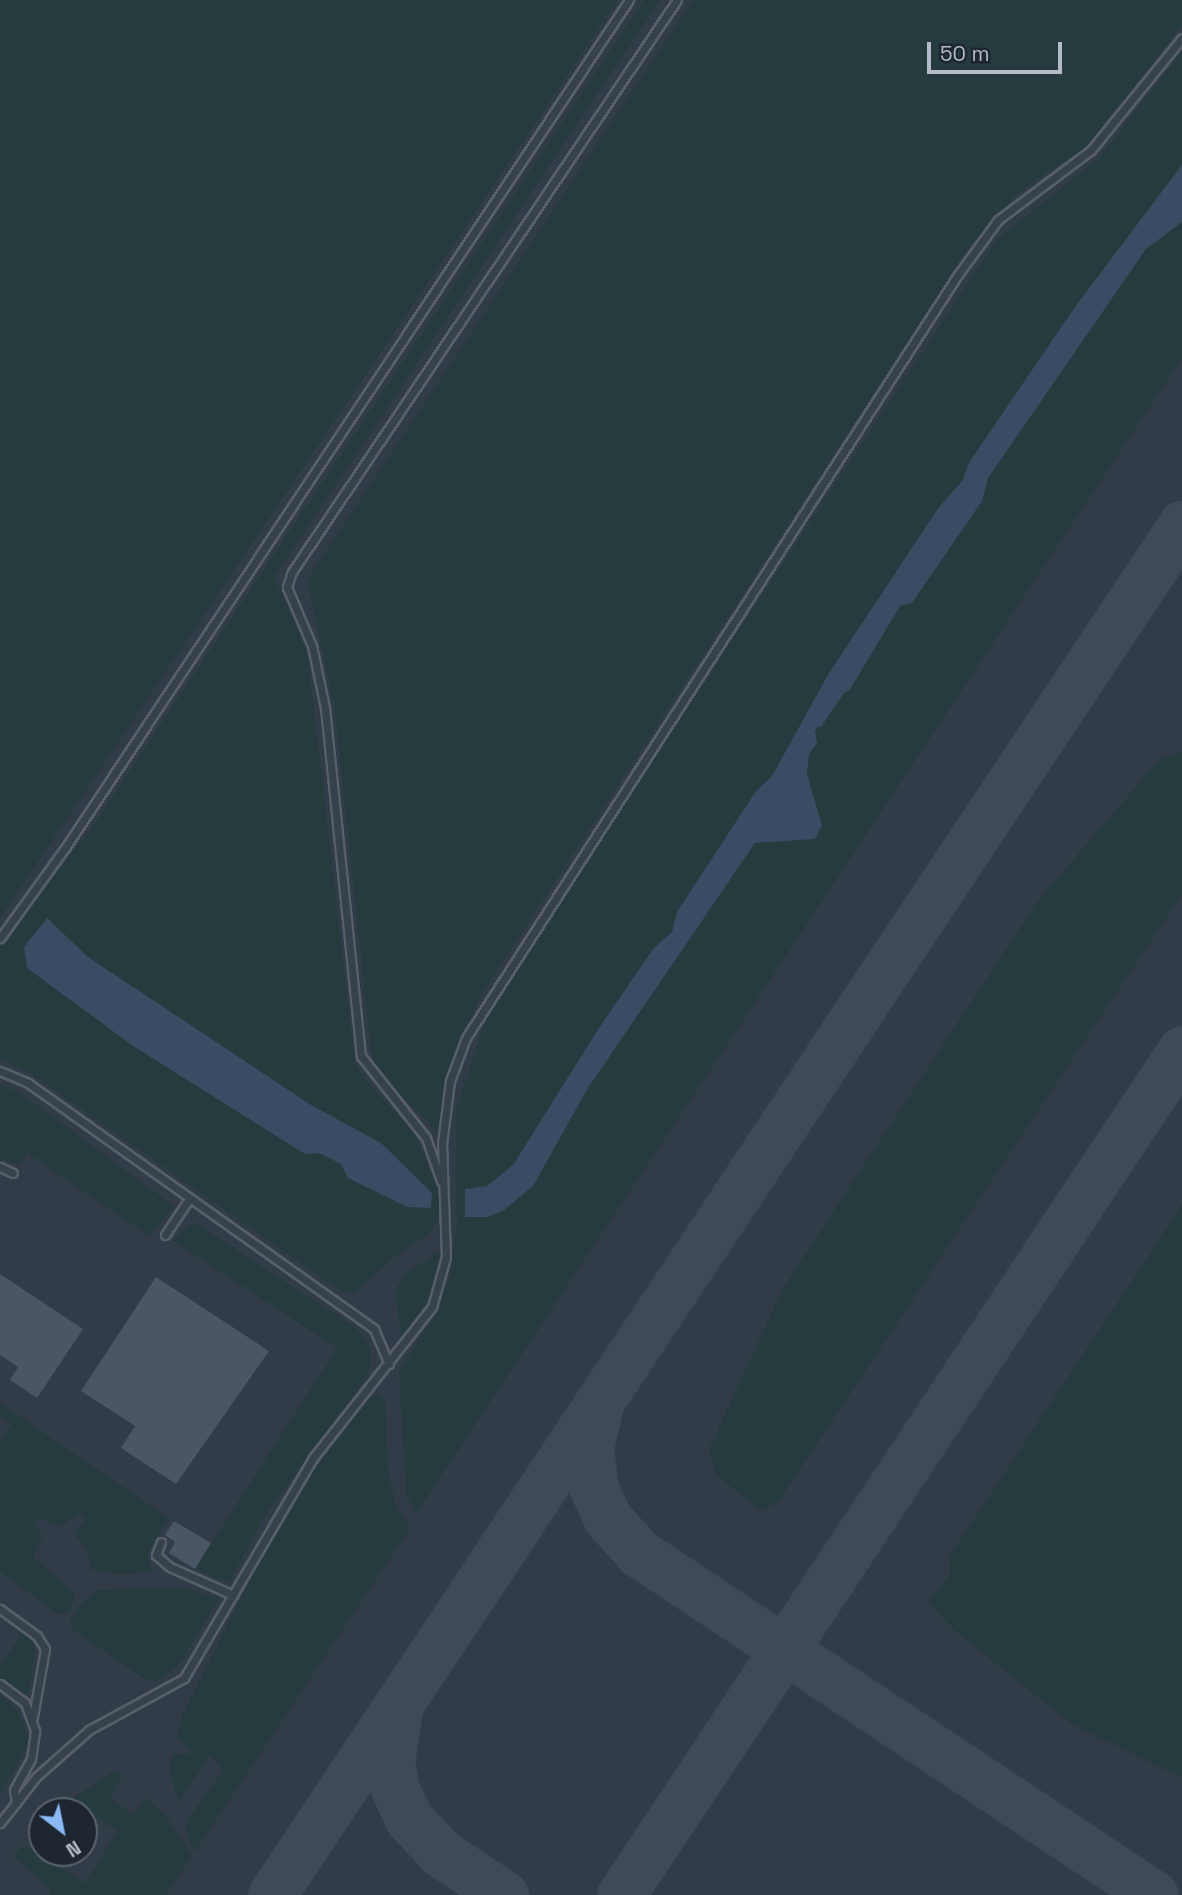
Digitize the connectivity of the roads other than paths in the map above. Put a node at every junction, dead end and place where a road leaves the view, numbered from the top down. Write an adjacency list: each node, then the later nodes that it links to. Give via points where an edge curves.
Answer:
1 (629, 0): 4 (lane, via 65,848)
2 (677, 0): 9 (lane, via 292,572 287,587 312,646 325,708 361,1056 426,1138)
3 (1182, 38): 9 (lane, via 1101,140 998,220 957,276 485,1004 450,1081 442,1144)
4 (0, 938)
5 (0, 1071): 8 (lane, via 28,1083)
6 (0, 1167): 7 (lane)
7 (13, 1174)
8 (190, 1199): 10 (lane); 11 (lane, via 374,1329)
9 (447, 1209): 11 (lane, via 446,1257 432,1307)
10 (165, 1235)
11 (389, 1364): 13 (lane, via 313,1458)
12 (161, 1542): 13 (lane, via 156,1555 170,1567)
13 (233, 1595): 17 (lane, via 184,1678 89,1730 36,1777)
14 (0, 1609): 16 (lane, via 37,1636 45,1649)
15 (0, 1684): 16 (lane, via 25,1703)
16 (33, 1718): 17 (lane, via 34,1745 13,1790)
17 (16, 1803): 18 (lane)
18 (0, 1823)

